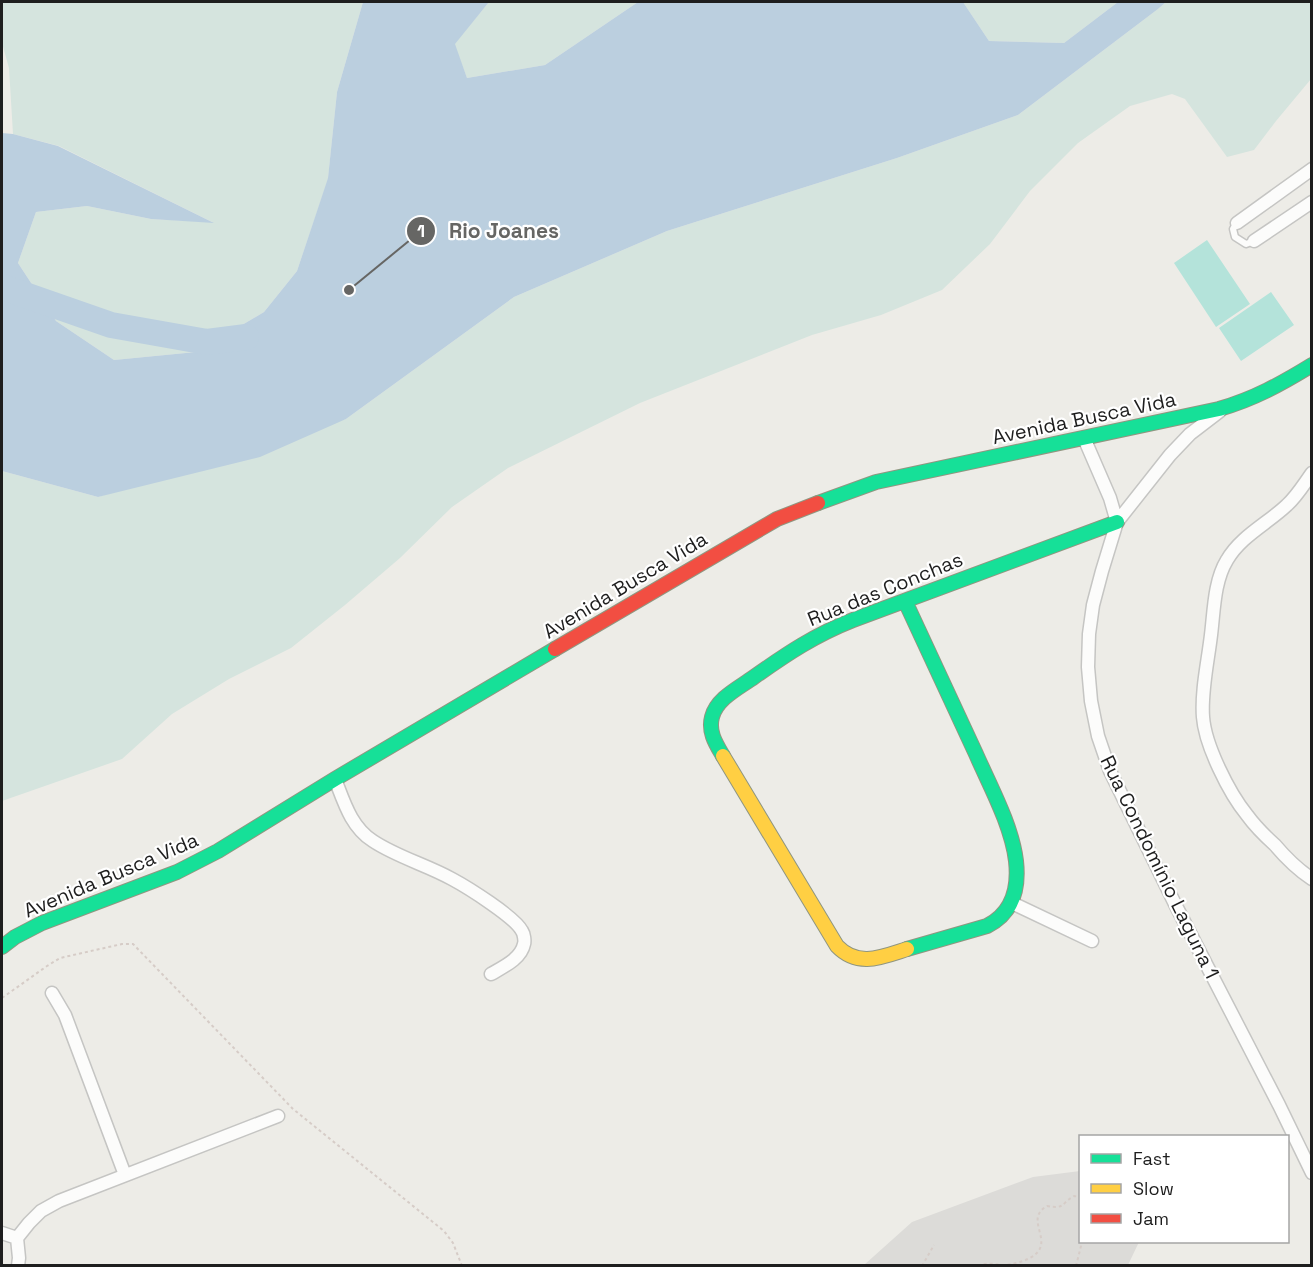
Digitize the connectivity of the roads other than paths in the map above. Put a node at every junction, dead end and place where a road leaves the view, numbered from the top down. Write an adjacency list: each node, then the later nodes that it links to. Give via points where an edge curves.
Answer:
1 (1311, 169): 3 (street)
2 (1311, 202): 4 (street)
3 (1237, 223): 4 (lane, via 1233,229 1235,237 1246,244)
4 (1254, 241)
5 (1311, 365): 6 (street, Avenida Busca Vida, via 1266,392)
6 (1225, 408): 7 (street, Avenida Busca Vida); 9 (street, Rua Condomínio Laguna 1, via 1170,455)
7 (1084, 438): 9 (street); 11 (street, Avenida Busca Vida, via 876,483 777,519)
8 (1311, 473): 12 (street, via 1289,504 1248,536 1226,561 1215,598 1203,716 1206,738 1236,800 1288,860)
9 (1117, 522): 10 (street, Rua das Conchas); 20 (street, Rua Condomínio Laguna 1, via 1093,605 1089,634 1088,667 1098,736 1132,818)
10 (905, 601): 13 (street, via 1005,818 1016,858); 13 (street, Rua das Conchas, via 821,633 791,650 722,701 711,720 714,741 832,940 845,955 864,960 877,958 987,926 997,921)
11 (335, 779): 14 (street, Avenida Busca Vida, via 177,872); 17 (street, via 357,828 372,841 452,879 523,931 525,943 521,953)
12 (1311, 879)
13 (1012, 903): 15 (street)
14 (6, 938): 16 (street, Avenida Busca Vida)
15 (1092, 941)
16 (2, 947)
17 (491, 974)
18 (52, 993): 21 (street, via 65,1015)
19 (278, 1116): 21 (street)
20 (1311, 1173)
21 (125, 1174): 23 (street, via 40,1211)
22 (2, 1233): 23 (street)
23 (17, 1238): 24 (street)
24 (18, 1266)

